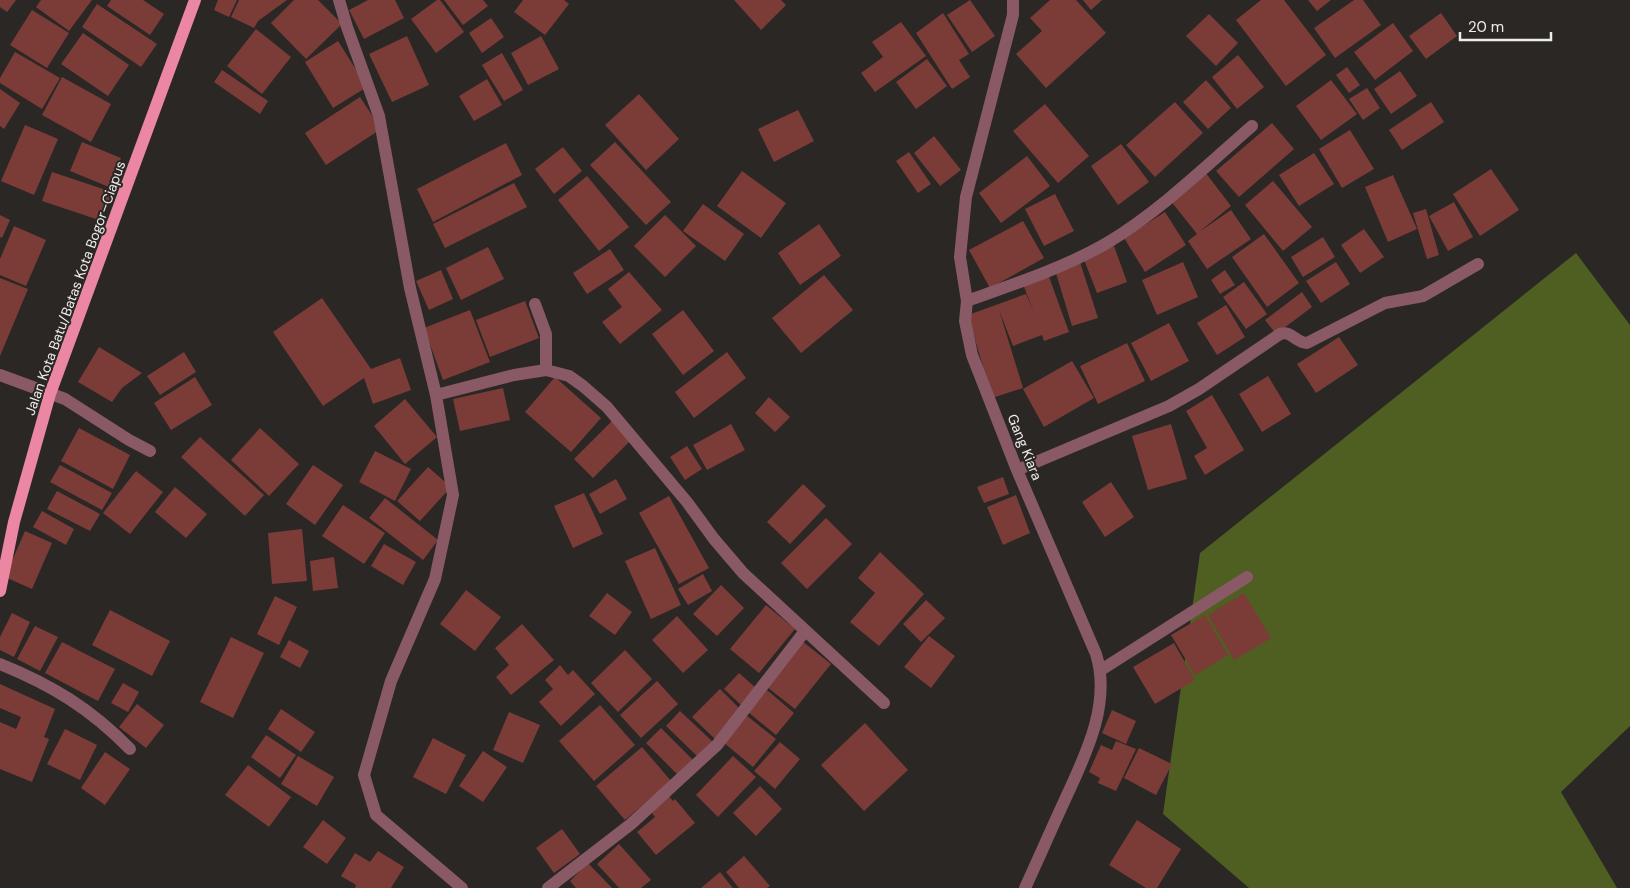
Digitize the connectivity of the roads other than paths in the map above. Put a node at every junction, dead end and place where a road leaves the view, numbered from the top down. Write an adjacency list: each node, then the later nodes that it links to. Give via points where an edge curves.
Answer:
1 (195, 0): 10 (main road, Jalan Kota Batu/Batas Kota Bogor–Ciapus)
2 (340, 0): 11 (street, via 379,116 410,288)
3 (1013, 0): 6 (street, Gang Kiara, via 1013,15 966,196 960,257)
4 (1252, 126): 6 (street, via 1155,211 1106,244 1023,281)
5 (1478, 264): 13 (street, via 1423,296 1385,303 1307,343 1289,334 1280,334 1169,406)
6 (967, 301): 13 (street, Gang Kiara, via 965,321 972,355)
7 (534, 304): 8 (street, via 546,334)
8 (546, 370): 11 (street); 16 (street, via 569,376 607,407 743,573)
9 (0, 375): 10 (street)
10 (50, 394): 12 (street, via 65,399); 15 (main road, Jalan Kota Batu/Batas Kota Bogor–Ciapus, via 14,522)
11 (436, 395): 21 (street, via 453,495 435,579 391,681 364,775 376,815)
12 (150, 451)
13 (1017, 470): 18 (street, Gang Kiara)
14 (1247, 577): 18 (street)
15 (0, 591)
16 (805, 631): 19 (street); 22 (street, via 717,745 631,824)
17 (0, 664): 20 (street, via 78,703 105,723)
18 (1101, 670): 23 (street, Gang Kiara, via 1096,718 1088,750)
19 (884, 703)
20 (130, 748)
21 (462, 888)
22 (548, 888)
23 (1025, 888)

